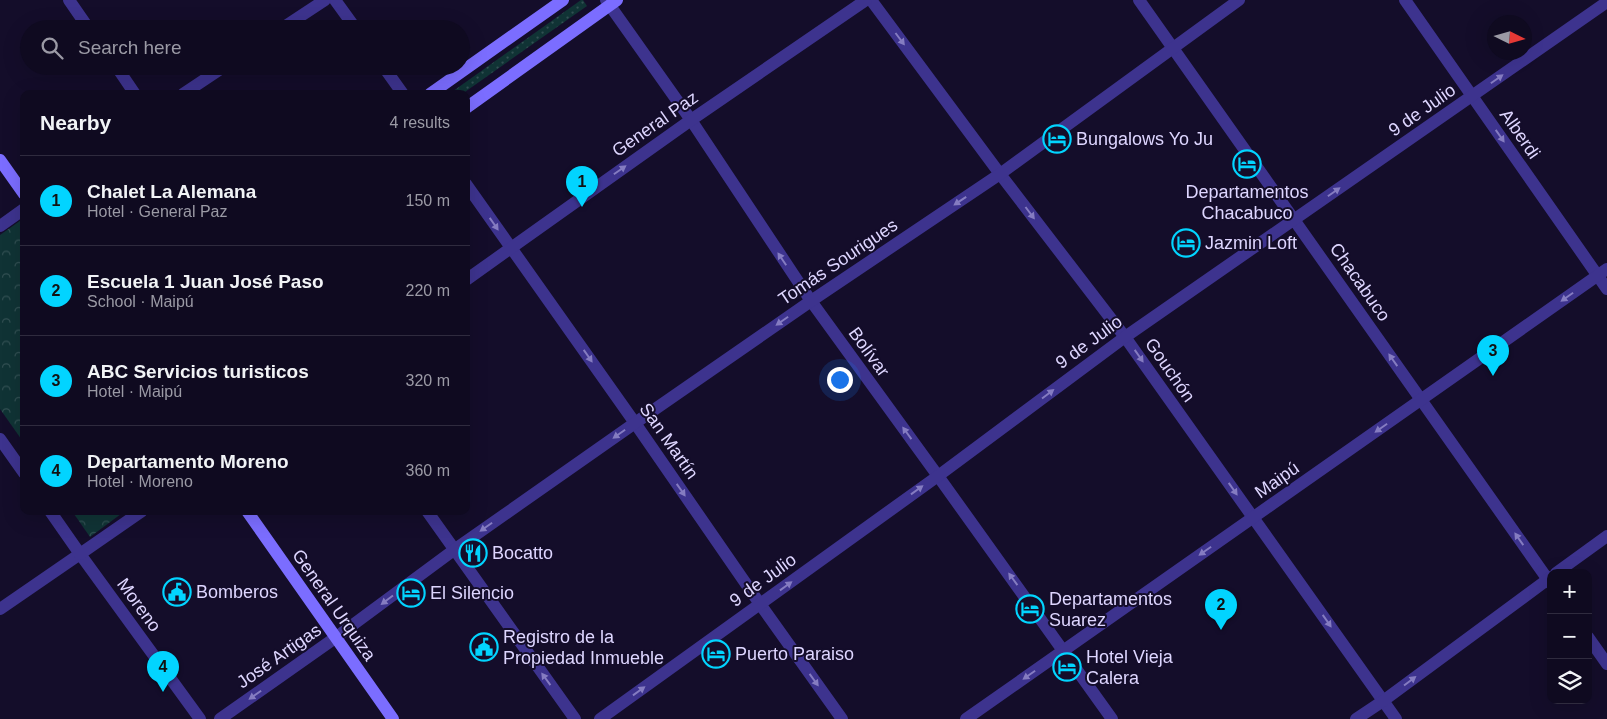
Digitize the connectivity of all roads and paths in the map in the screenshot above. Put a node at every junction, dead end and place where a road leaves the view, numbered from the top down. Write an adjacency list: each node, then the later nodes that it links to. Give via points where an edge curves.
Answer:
1 (69, 0): 12 (street)
2 (325, 0): 13 (street)
3 (335, 0): 14 (street)
4 (563, 0): 16 (main road)
5 (866, 0): 27 (street, General Paz)
6 (871, 0): 29 (street, Gouchón, one-way to 29)
7 (1140, 0): 15 (street, Chacabuco)
8 (1238, 0): 15 (street, Tomás Sourigues)
9 (1405, 0): 25 (street, Alberdi)
10 (611, 2): 26 (main road); 27 (street, Bolívar)
11 (1607, 2): 25 (street, 9 de Julio, one-way to 11)
12 (83, 20)
13 (295, 20)
14 (349, 20)
15 (1173, 47): 29 (street, Tomás Sourigues); 33 (street, Chacabuco)
16 (470, 66)
17 (122, 75): 21 (street)
18 (212, 75): 22 (street)
19 (389, 75): 23 (street)
20 (457, 75): 24 (main road)
21 (132, 90)
22 (189, 90)
23 (400, 90)
24 (436, 90)
25 (1472, 96): 33 (street, 9 de Julio, one-way to 25); 36 (street, Alberdi, one-way to 36)
26 (470, 105)
27 (691, 120): 35 (street, General Paz, one-way to 27); 39 (street, Bolívar, one-way to 27)
28 (0, 160): 30 (main road)
29 (1000, 174): 39 (street, Tomás Sourigues, one-way to 39); 40 (street, Gouchón, one-way to 40)
30 (20, 188)
31 (470, 190): 35 (street, San Martín, one-way to 35)
32 (20, 212): 34 (street)
33 (1294, 219): 40 (street, 9 de Julio); 41 (street, Chacabuco, one-way to 33)
34 (0, 226)
35 (511, 248): 37 (street, General Paz); 42 (street, San Martín, one-way to 42)
36 (1602, 272): 38 (street, Alberdi); 41 (street, Maipú, one-way to 41)
37 (470, 277)
38 (1607, 289)
39 (811, 301): 42 (street, Tomás Sourigues, one-way to 42); 45 (street, Bolívar, one-way to 39)
40 (1125, 337): 45 (street, 9 de Julio, one-way to 40); 50 (street, Gouchón, one-way to 50)
41 (1421, 400): 50 (street, Maipú, one-way to 50); 55 (street, Chacabuco, one-way to 41)
42 (635, 423): 52 (street, Tomás Sourigues, one-way to 52); 57 (street, San Martín, one-way to 57)
43 (0, 439): 44 (street)
44 (20, 467)
45 (938, 476): 57 (street, 9 de Julio, one-way to 45); 61 (street, Bolívar, one-way to 45)
46 (53, 515): 53 (street, Moreno)
47 (136, 515): 53 (street)
48 (250, 515): 59 (main road, General Urquiza)
49 (430, 515): 52 (street)
50 (1253, 517): 61 (street, Maipú, one-way to 61); 63 (street, Gouchón, one-way to 63)
51 (1607, 536): 54 (street)
52 (454, 550): 59 (street, José Artigas, one-way to 59); 67 (street, one-way to 52)
53 (80, 554): 58 (street); 64 (street, Moreno)
54 (1563, 569)
55 (1547, 573)
56 (1547, 581): 63 (street, one-way to 56)
57 (760, 604): 68 (street, 9 de Julio, one-way to 57); 69 (street, San Martín, one-way to 69)
58 (0, 609)
59 (335, 638): 65 (street, José Artigas, one-way to 65); 66 (main road, General Urquiza)
60 (1592, 643): 62 (street)
61 (1064, 650): 70 (street, Maipú, one-way to 70); 71 (street, Bolívar)
62 (1607, 664)
63 (1383, 701): 72 (street); 73 (street, Gouchón)
64 (200, 719)
65 (220, 719)
66 (393, 719)
67 (575, 719)
68 (600, 719)
69 (842, 719)
70 (966, 719)
71 (1112, 719)
72 (1356, 719)
73 (1396, 719)

